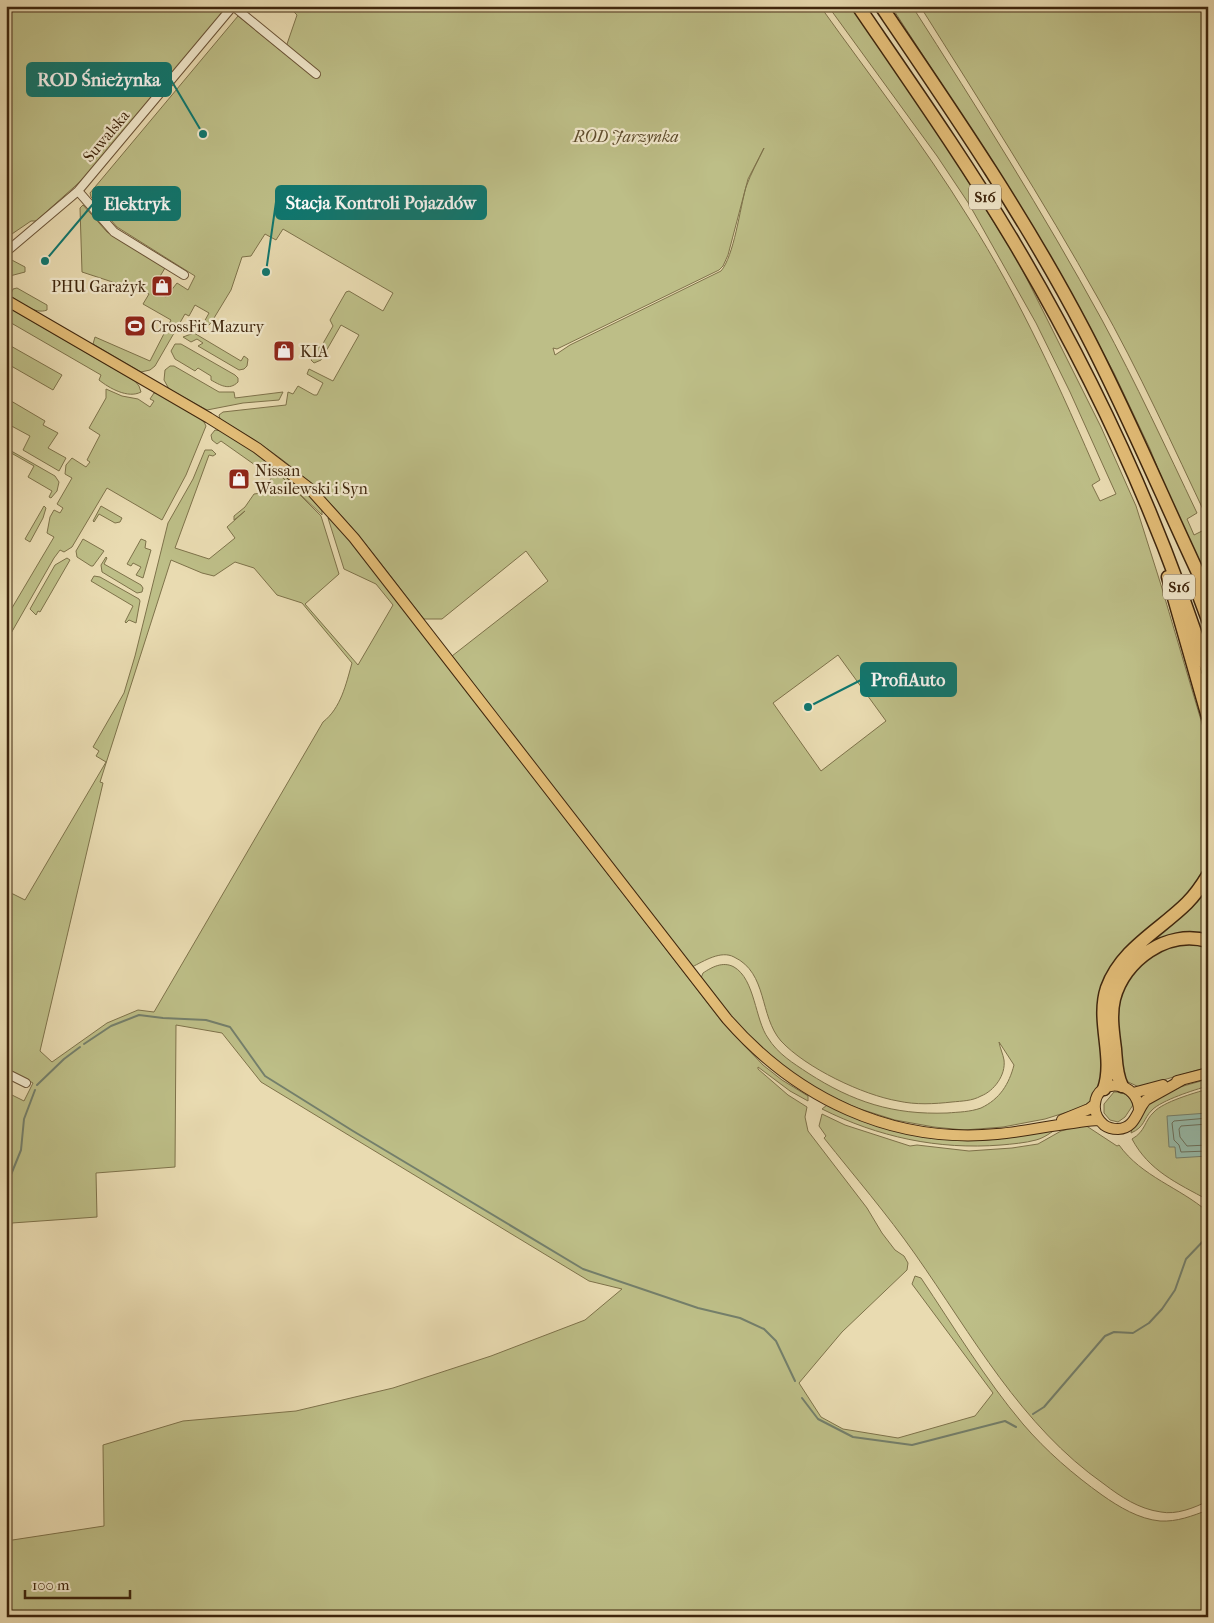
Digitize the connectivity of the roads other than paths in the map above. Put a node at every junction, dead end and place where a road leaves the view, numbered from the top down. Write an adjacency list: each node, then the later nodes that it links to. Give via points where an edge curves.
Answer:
1 (232, 6): 4 (street); 5 (street, Suwalska)
2 (858, 6): 9 (highway, S16, via 948,138 1054,311)
3 (881, 6): 10 (highway, S16, via 956,116 1088,337)
4 (316, 74)
5 (78, 191): 6 (street, Suwalska); 7 (street, via 114,232)
6 (6, 252)
7 (184, 275)
8 (6, 300): 26 (main road, via 214,421 309,488 339,519 721,1012 756,1050 780,1070 822,1098 855,1113 918,1131 998,1134)
9 (1146, 502): 13 (highway, S16); 14 (highway)
10 (1166, 506): 11 (highway, S16); 12 (highway, S16)
11 (1208, 594)
12 (1208, 620)
13 (1208, 672)
14 (1208, 717)
15 (1208, 876): 21 (highway, via 1187,902 1143,939 1115,971 1104,1004 1108,1077)
16 (1208, 941): 22 (highway, via 1188,938 1161,943 1132,965 1119,985 1114,1000 1113,1032 1118,1076)
17 (6, 1073): 20 (street)
18 (1208, 1074): 19 (main road)
19 (1182, 1080): 22 (main road); 24 (main road, via 1146,1100)
20 (26, 1084)
21 (1104, 1089): 22 (main road, via 1110,1086); 23 (main road)
22 (1128, 1089): 24 (main road, via 1137,1098)
23 (1095, 1104): 25 (main road); 26 (main road, via 1074,1116)
24 (1139, 1111): 25 (main road, via 1134,1122 1122,1129 1109,1128)
25 (1099, 1120): 26 (main road)
26 (1042, 1126)

